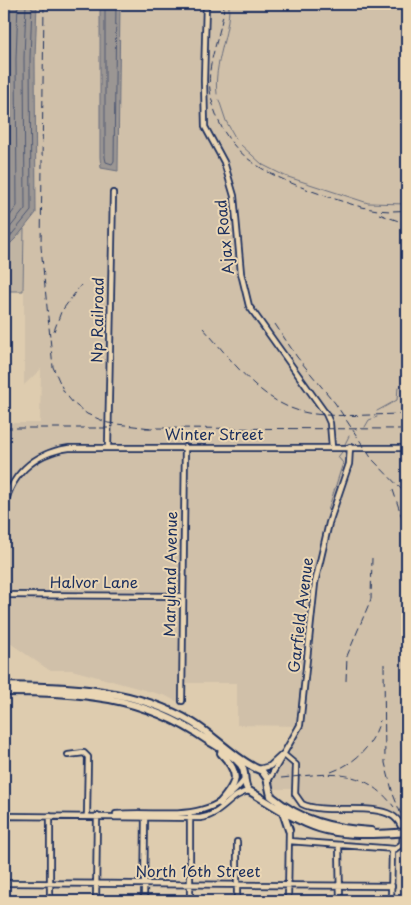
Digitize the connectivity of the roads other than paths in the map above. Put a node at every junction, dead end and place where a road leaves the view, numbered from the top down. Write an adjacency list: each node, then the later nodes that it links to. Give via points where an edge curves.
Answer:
1 (206, 4): 7 (street, Ajax Road, via 205,127 224,162 234,196 241,273 249,306 326,414)
2 (113, 193): 5 (street, Np Railroad)
3 (406, 414): 4 (street)
4 (407, 439)
5 (108, 447): 6 (street, Winter Street); 10 (street, Winter Street, via 59,449 40,456 11,486)
6 (185, 447): 7 (street, Winter Street); 12 (street, Maryland Avenue)
7 (332, 447): 8 (street, Winter Street)
8 (350, 448): 9 (street, Winter Street); 18 (street, Garfield Avenue, via 349,462 329,523 316,578 301,722)
9 (407, 448)
10 (4, 512)
11 (4, 595): 12 (street, Halvor Lane)
12 (184, 596): 16 (street, Maryland Avenue)
13 (4, 686): 14 (highway)
14 (14, 689): 15 (highway); 17 (highway, via 124,701 176,720); 20 (highway, via 102,691 147,702 192,722)
15 (4, 692)
16 (182, 701)
17 (208, 740): 21 (highway, via 240,765); 24 (highway, via 236,774 234,785)
18 (283, 754): 20 (street, Garfield Avenue, via 270,766); 22 (street, Garfield Avenue); 41 (street, via 296,765 295,796 304,805 382,811 394,815 402,826 403,840 400,847)
19 (68, 755): 30 (street, via 84,753 88,757)
20 (258, 769): 21 (highway, via 251,770); 22 (highway, via 264,773)
21 (244, 778): 23 (highway, via 246,788); 24 (street)
22 (267, 782): 23 (highway, via 262,791); 37 (highway, via 271,796 313,822 339,829)
23 (251, 792): 26 (highway); 32 (street, via 238,794 213,814)
24 (220, 803): 25 (street, via 206,810)
25 (191, 812): 27 (street); 32 (street)
26 (282, 812): 34 (highway); 35 (highway)
27 (145, 815): 31 (street); 32 (street); 46 (street)
28 (4, 816): 29 (street)
29 (50, 816): 30 (street); 44 (street)
30 (87, 816): 31 (street)
31 (97, 816): 45 (street)
32 (190, 818): 47 (street)
33 (4, 822): 42 (street)
34 (302, 823): 35 (highway, via 294,824); 37 (highway, via 340,834)
35 (289, 830): 38 (street)
36 (407, 832): 37 (highway, bridge)
37 (394, 833)
38 (289, 841): 40 (street); 49 (street)
39 (237, 842): 48 (street)
40 (340, 845): 41 (street); 50 (street)
41 (392, 849): 51 (street)
42 (4, 867)
43 (4, 883): 44 (street, North 16th Street)
44 (50, 883): 45 (street, North 16th Street); 52 (street)
45 (96, 883): 46 (street, North 16th Street); 53 (street)
46 (144, 884): 47 (street, North 16th Street); 54 (street)
47 (190, 884): 48 (street, North 16th Street); 55 (street)
48 (237, 884): 49 (street, North 16th Street); 56 (street)
49 (288, 885): 50 (street, North 16th Street); 57 (street)
50 (340, 885): 51 (street, North 16th Street); 58 (street)
51 (392, 886): 59 (street)
52 (50, 901)
53 (96, 901)
54 (144, 901)
55 (190, 901)
56 (237, 901)
57 (288, 901)
58 (340, 901)
59 (392, 901)

